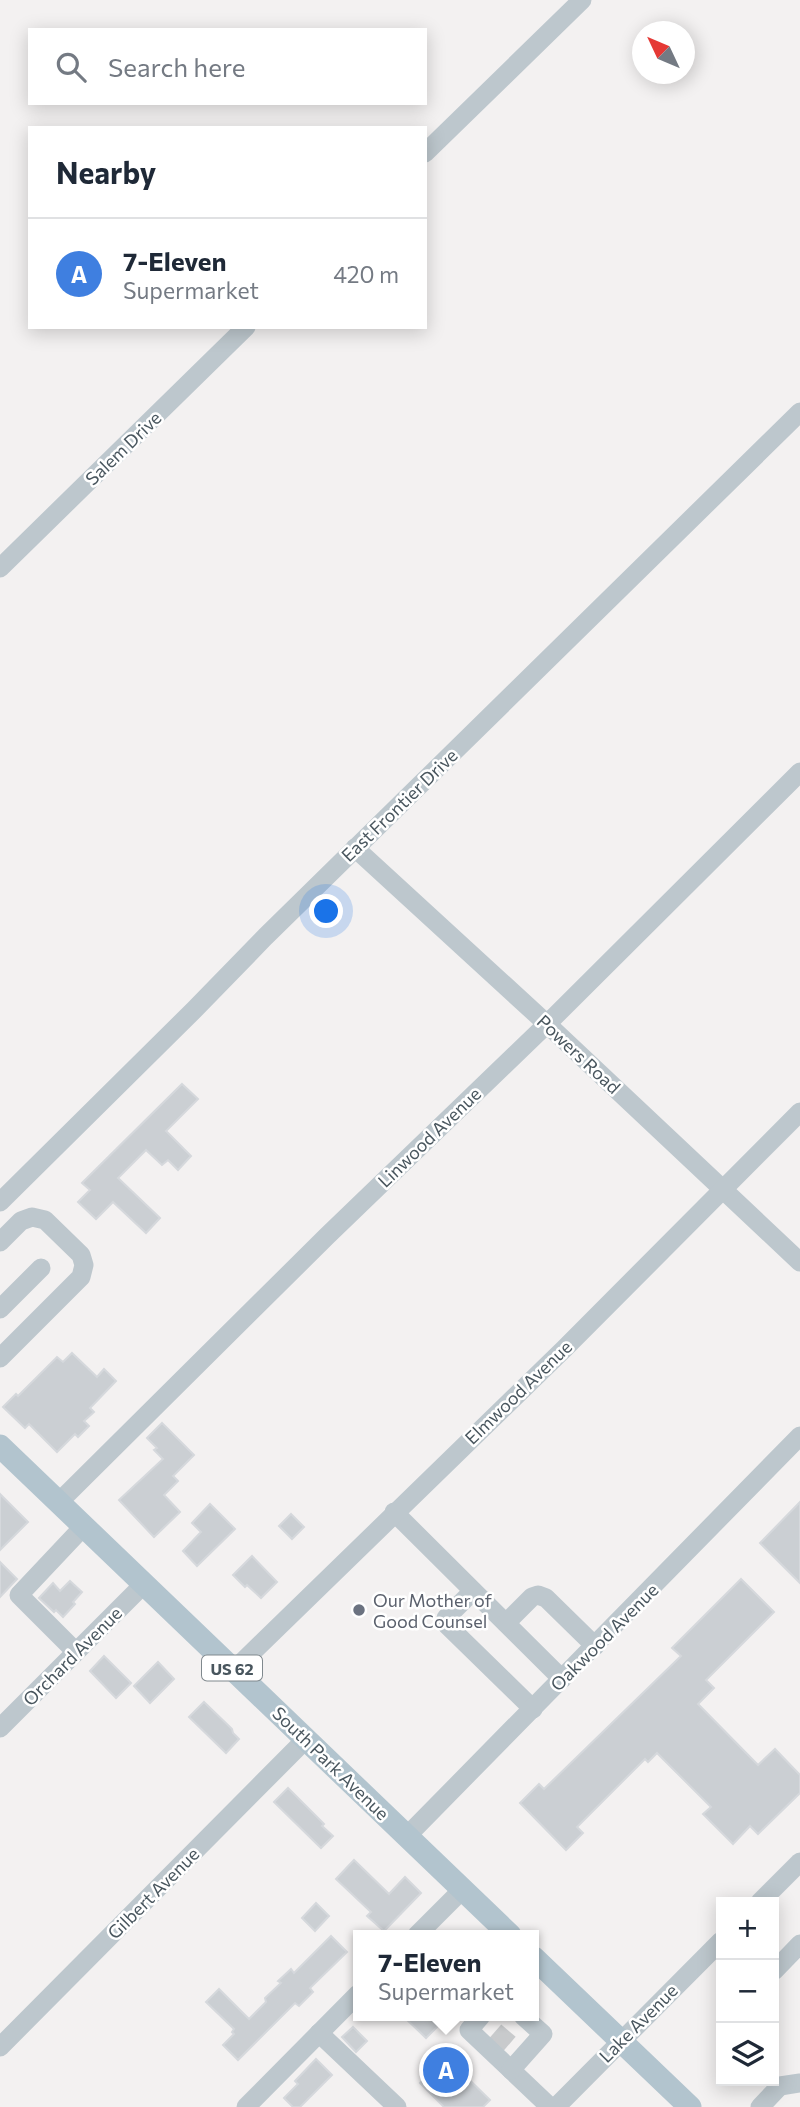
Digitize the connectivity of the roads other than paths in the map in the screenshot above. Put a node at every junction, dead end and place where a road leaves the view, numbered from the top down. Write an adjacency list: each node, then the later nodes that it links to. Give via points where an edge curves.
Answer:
1 (582, 0): 2 (street)
2 (427, 151)
3 (244, 329): 5 (street, Salem Drive)
4 (800, 412): 7 (street, East Frontier Drive)
5 (0, 568)
6 (800, 772): 8 (street, Linwood Avenue)
7 (355, 848): 8 (street, Powers Road); 11 (street, East Frontier Drive)
8 (547, 1024): 10 (street, Powers Road); 19 (street, Linwood Avenue)
9 (800, 1112): 10 (street, Elmwood Avenue)
10 (722, 1189): 13 (street, Powers Road); 20 (street, Elmwood Avenue)
11 (0, 1202)
12 (0, 1242): 16 (street, via 21,1221 45,1220 81,1255 84,1265 81,1277)
13 (800, 1262)
14 (41, 1268): 15 (street)
15 (0, 1309)
16 (0, 1358)
17 (800, 1437): 25 (street, Oakwood Avenue)
18 (0, 1446): 19 (main road, South Park Avenue / US 62)
19 (59, 1502): 21 (main road, South Park Avenue / US 62)
20 (394, 1513): 23 (street); 27 (street, Elmwood Avenue)
21 (84, 1527): 22 (main road, South Park Avenue / US 62); 26 (street, via 19,1595)
22 (144, 1584): 26 (street, Orchard Avenue); 27 (main road, South Park Avenue / US 62)
23 (473, 1591): 24 (street); 29 (street, via 446,1618 447,1625)
24 (506, 1623): 25 (street, via 538,1595); 28 (street)
25 (595, 1646): 28 (street, Oakwood Avenue)
26 (76, 1652): 30 (street, Orchard Avenue)
27 (234, 1670): 31 (main road, South Park Avenue / US 62)
28 (562, 1679): 29 (street, Oakwood Avenue)
29 (533, 1709): 32 (street, Oakwood Avenue)
30 (0, 1728)
31 (306, 1740): 32 (main road, South Park Avenue / US 62); 49 (street, Gilbert Avenue)
32 (407, 1836): 34 (main road, South Park Avenue / US 62)
33 (797, 1870): 35 (street)
34 (462, 1890): 36 (street); 37 (main road, South Park Avenue / US 62)
35 (766, 1897)
36 (422, 1930)
37 (505, 1930)
38 (800, 1944): 41 (street)
39 (716, 1946): 48 (street, Lake Avenue)
40 (539, 1963): 48 (main road)
41 (779, 1966)
42 (353, 2000): 47 (street)
43 (477, 2021): 50 (street, via 469,2030 493,2048)
44 (518, 2021): 46 (street)
45 (529, 2021): 50 (street, via 543,2034)
46 (509, 2030)
47 (319, 2033): 52 (street); 53 (street)
48 (620, 2040): 55 (street, Lake Avenue); 56 (main road)
49 (0, 2047)
50 (511, 2070): 54 (street)
51 (785, 2079): 57 (street)
52 (246, 2107)
53 (397, 2107)
54 (550, 2107)
55 (555, 2107)
56 (690, 2107)
57 (760, 2107)

